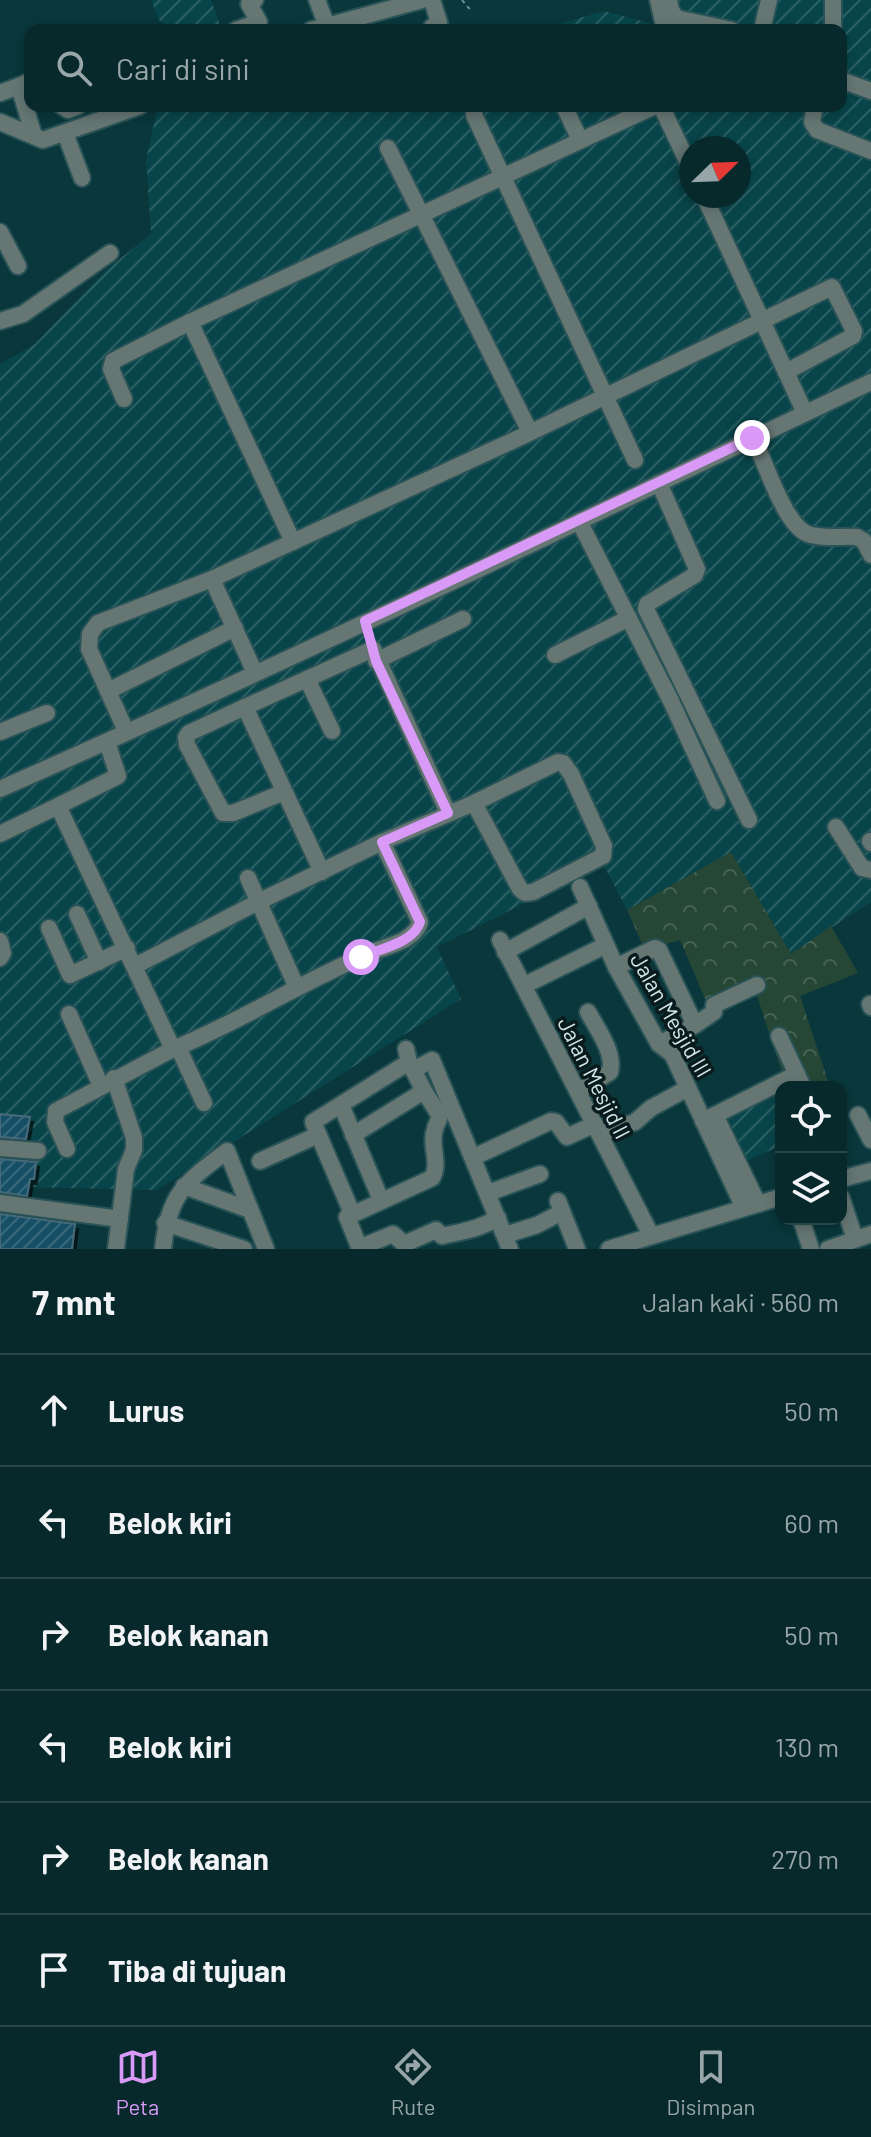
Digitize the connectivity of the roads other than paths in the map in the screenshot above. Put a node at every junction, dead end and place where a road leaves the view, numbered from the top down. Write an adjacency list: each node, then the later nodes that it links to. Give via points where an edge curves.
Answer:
1 (255, 0): 10 (street, via 249,4 259,22)
2 (317, 0): 11 (street)
3 (422, 0): 9 (street)
4 (432, 0): 13 (street)
5 (658, 0): 14 (street)
6 (669, 0): 15 (street, via 676,18)
7 (769, 0): 16 (street)
8 (833, 0): 17 (street)
9 (389, 5): 12 (street)
10 (253, 24)
11 (319, 24)
12 (331, 24)
13 (436, 24)
14 (664, 24)
15 (704, 24)
16 (763, 24)
17 (833, 24)
18 (24, 78): 21 (street)
19 (847, 82): 20 (street)
20 (871, 91)
21 (0, 93)
22 (31, 112): 31 (street)
23 (567, 112): 32 (street)
24 (642, 112): 32 (street)
25 (664, 112): 33 (street)
26 (813, 112): 35 (street, via 817,130)
27 (101, 113): 30 (street)
28 (474, 115): 36 (street)
29 (0, 122): 31 (street)
30 (65, 133): 31 (street, via 43,140); 37 (street)
31 (34, 136)
32 (580, 140): 36 (street)
33 (679, 144)
34 (388, 148): 39 (street)
35 (871, 151)
36 (504, 177): 39 (street); 48 (street)
37 (82, 178)
38 (710, 208): 43 (street)
39 (422, 214): 45 (street); 51 (street)
40 (0, 232): 42 (street)
41 (110, 253): 44 (street, via 23,314)
42 (18, 266)
43 (761, 320): 46 (street); 46 (street, via 827,288 834,290 854,331); 48 (street)
44 (0, 321)
45 (190, 322): 49 (street, via 113,361 111,369); 56 (street)
46 (786, 372): 50 (street)
47 (871, 382): 50 (street)
48 (605, 396): 51 (street); 53 (street)
49 (124, 399)
50 (805, 413): 54 (street)
51 (530, 432): 56 (street)
52 (758, 449): 57 (street, via 800,530 857,537)
53 (635, 460)
54 (659, 483): 55 (street); 80 (street, via 697,569 647,604 647,613)
55 (579, 521): 59 (street); 61 (street)
56 (293, 542): 58 (street)
57 (871, 555)
58 (212, 579): 62 (street); 67 (street, via 93,628 89,649)
59 (629, 618): 64 (street); 76 (street)
60 (463, 619): 63 (street)
61 (365, 621): 63 (street); 65 (street)
62 (235, 628): 65 (street); 67 (street)
63 (374, 655): 66 (street); 79 (street)
64 (555, 655)
65 (255, 673): 70 (street)
66 (307, 679): 68 (street); 71 (street)
67 (108, 691): 70 (street)
68 (245, 707): 75 (street); 75 (street, via 189,733 187,745 223,813)
69 (47, 713): 72 (street)
70 (126, 731): 73 (street)
71 (332, 731)
72 (0, 732)
73 (107, 742): 74 (street); 78 (street, via 118,776)
74 (0, 789)
75 (284, 792): 85 (street)
76 (717, 801)
77 (474, 803): 77 (street, via 525,893 603,856 604,846 563,763); 79 (street)
78 (58, 806): 82 (street); 94 (street)
79 (448, 813): 83 (street)
80 (749, 820)
81 (836, 827): 84 (street, via 862,868)
82 (0, 834)
83 (382, 842): 85 (street); 101 (street, via 418,915 418,929)
84 (871, 870)
85 (322, 872): 88 (street)
86 (248, 878): 88 (street)
87 (580, 887): 89 (street, Jalan Mesjid III)
88 (258, 902): 97 (street); 101 (street)
89 (589, 906): 93 (street, Jalan Mesjid III); 99 (street, Jalan Mesjid II, via 503,946)
90 (77, 914): 96 (street)
91 (49, 928): 96 (street, via 70,975)
92 (0, 941): 95 (street)
93 (606, 945): 98 (street, Jalan Mesjid III); 99 (street)
94 (127, 948): 96 (street); 97 (street)
95 (0, 958)
96 (99, 962)
97 (135, 966): 107 (street)
98 (616, 967): 104 (street, via 657,949); 106 (street, Jalan Mesjid III)
99 (525, 985): 113 (street, Jalan Mesjid II)
100 (757, 985): 104 (street, via 714,1005 714,1012)
101 (297, 988): 107 (street)
102 (588, 1012): 113 (street, via 611,1068)
103 (69, 1014): 110 (street)
104 (695, 1025): 106 (street)
105 (779, 1036): 109 (street)
106 (659, 1044): 111 (street, Jalan Mesjid III, via 672,1054)
107 (175, 1048): 110 (street); 114 (street)
108 (409, 1060): 112 (street); 115 (street); 125 (street, via 432,1060)
109 (800, 1080): 117 (street)
110 (108, 1082): 123 (street, via 56,1111 55,1122); 140 (street, via 134,1138)
111 (688, 1088): 117 (street, Jalan Mesjid III); 118 (street, via 635,1122)
112 (424, 1091): 120 (street); 133 (street, via 440,1116 434,1130 436,1171 425,1182)
113 (578, 1092): 118 (street, Jalan Mesjid II)
114 (204, 1103)
115 (341, 1105): 119 (street, via 314,1120); 120 (street)
116 (858, 1115): 121 (street)
117 (709, 1118): 135 (street, Jalan Mesjid III)
118 (597, 1129): 125 (street, via 567,1137 551,1121); 144 (street, Jalan Mesjid II)
119 (318, 1135): 126 (street); 138 (street)
120 (353, 1135): 133 (street)
121 (871, 1140)
122 (0, 1148): 124 (street)
123 (67, 1149)
124 (38, 1151)
125 (474, 1157): 131 (street)
126 (260, 1161)
127 (540, 1174): 131 (street)
128 (870, 1175): 129 (street)
129 (847, 1178)
130 (184, 1186): 137 (street); 137 (street, via 227,1151); 141 (street)
131 (488, 1193): 139 (street)
132 (775, 1199): 135 (street)
133 (381, 1200): 138 (street)
134 (0, 1203): 140 (street)
135 (751, 1206): 144 (street)
136 (847, 1208): 145 (street)
137 (250, 1210): 151 (street)
138 (349, 1215): 152 (street)
139 (498, 1218): 143 (street, via 459,1234 444,1236); 146 (street)
140 (120, 1219): 148 (street)
141 (165, 1223): 149 (street); 150 (street)
142 (802, 1225): 147 (street)
143 (436, 1230): 152 (street, via 406,1244 395,1234); 153 (street)
144 (651, 1235): 155 (street)
145 (863, 1236): 156 (street)
146 (508, 1242): 154 (street, via 560,1206)
147 (806, 1247)
148 (116, 1249)
149 (163, 1249)
150 (244, 1249)
151 (266, 1249)
152 (360, 1249)
153 (442, 1249)
154 (577, 1249)
155 (609, 1249)
156 (828, 1249)

